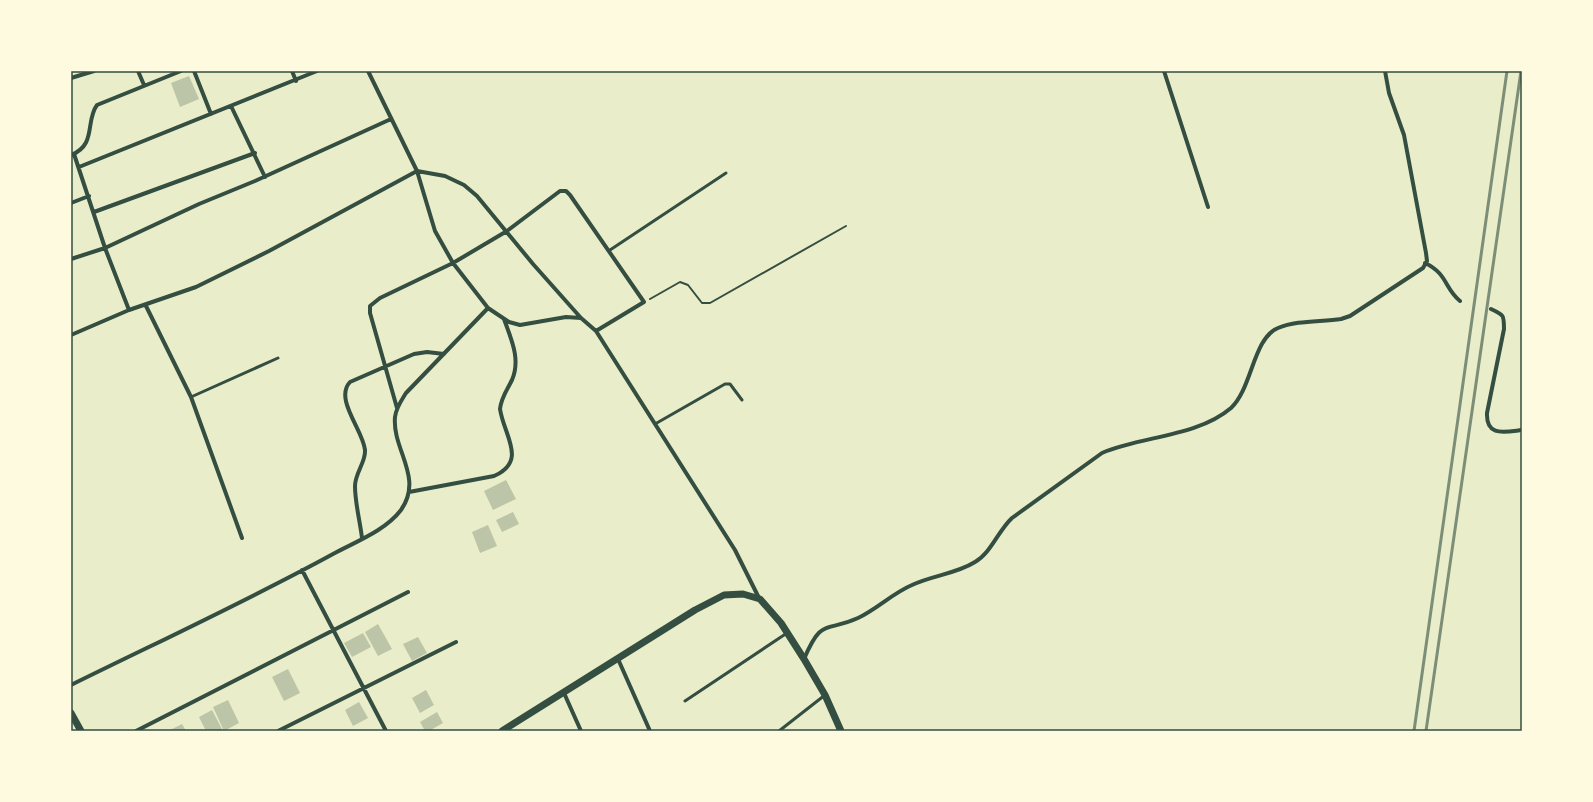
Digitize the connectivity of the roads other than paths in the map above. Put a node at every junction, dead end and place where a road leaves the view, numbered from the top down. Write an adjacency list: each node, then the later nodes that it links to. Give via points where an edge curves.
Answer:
1 (94, 71): 10 (street)
2 (138, 71): 12 (street)
3 (181, 71): 12 (street)
4 (194, 71): 14 (street)
5 (292, 71): 11 (street)
6 (317, 71): 11 (street)
7 (368, 71): 15 (street)
8 (1164, 71): 24 (street)
9 (1385, 71): 31 (street, via 1389,93 1404,135 1426,253)
10 (71, 78)
11 (296, 81): 13 (street)
12 (144, 85): 17 (street, via 97,105 92,114 90,136 86,144)
13 (231, 106): 14 (street); 16 (street)
14 (211, 114): 18 (street)
15 (391, 119): 19 (street); 21 (street)
16 (255, 153): 21 (street); 25 (street)
17 (72, 154): 18 (street)
18 (79, 168): 22 (street)
19 (417, 170): 26 (street, via 445,176 464,185); 30 (street, via 435,231); 33 (street, via 269,251 196,287)
20 (726, 174): 28 (lane)
21 (265, 177): 27 (street, via 199,204)
22 (89, 196): 23 (street); 25 (street)
23 (71, 203)
24 (1208, 207)
25 (94, 212): 27 (street)
26 (508, 231): 28 (street, via 554,194 566,191); 30 (street); 38 (street, via 533,264)
27 (105, 248): 29 (street); 36 (street)
28 (610, 250): 39 (street, via 644,302)
29 (71, 259)
30 (453, 263): 34 (street); 43 (street, via 380,298 370,306)
31 (1425, 263): 32 (street, via 1442,274); 59 (street, via 1411,277 1350,316 1276,328 1262,345 1246,386 1231,408 1192,427 1102,453 1012,518 977,561 958,570 913,584 858,618 826,627 816,635)
32 (1460, 301)
33 (146, 306): 36 (street); 44 (street)
34 (488, 308): 37 (street); 41 (street)
35 (1492, 309): 48 (street, via 1502,314 1504,329 1486,422 1492,430)
36 (129, 310): 40 (street)
37 (503, 318): 38 (street, via 520,325 566,317); 49 (street, via 515,353 516,367 500,409 513,454 510,467 494,476)
38 (581, 318): 39 (street)
39 (596, 331): 47 (street)
40 (71, 335)
41 (444, 354): 43 (street, via 414,354); 46 (street, via 406,393)
42 (278, 358): 44 (lane)
43 (385, 367): 46 (street); 51 (street, via 350,382 345,387 344,394 365,450 355,486)
44 (191, 396): 50 (street)
45 (742, 400): 47 (lane, via 730,384 725,384)
46 (397, 408): 49 (street, via 397,433 408,470)
47 (655, 424): 54 (street, via 735,550)
48 (1522, 430)
49 (410, 492): 51 (street, via 401,510 391,520)
50 (242, 538)
51 (362, 538): 52 (street)
52 (302, 570): 55 (street); 60 (street)
53 (408, 592): 55 (street)
54 (760, 599): 56 (street); 58 (street, via 731,593 716,597)
55 (333, 630): 61 (street); 68 (street)
56 (788, 633): 59 (street); 64 (lane)
57 (456, 642): 61 (street)
58 (618, 659): 62 (street); 73 (street)
59 (804, 659): 63 (street)
60 (71, 685)
61 (364, 689): 66 (street); 69 (street)
62 (564, 693): 71 (street); 72 (street)
63 (825, 695): 74 (lane); 75 (street)
64 (685, 700)
65 (71, 713): 67 (street)
66 (385, 730): 70 (street)
67 (81, 731)
68 (136, 731)
69 (278, 731)
70 (379, 731)
71 (502, 731)
72 (581, 731)
73 (650, 731)
74 (779, 731)
75 (841, 731)

